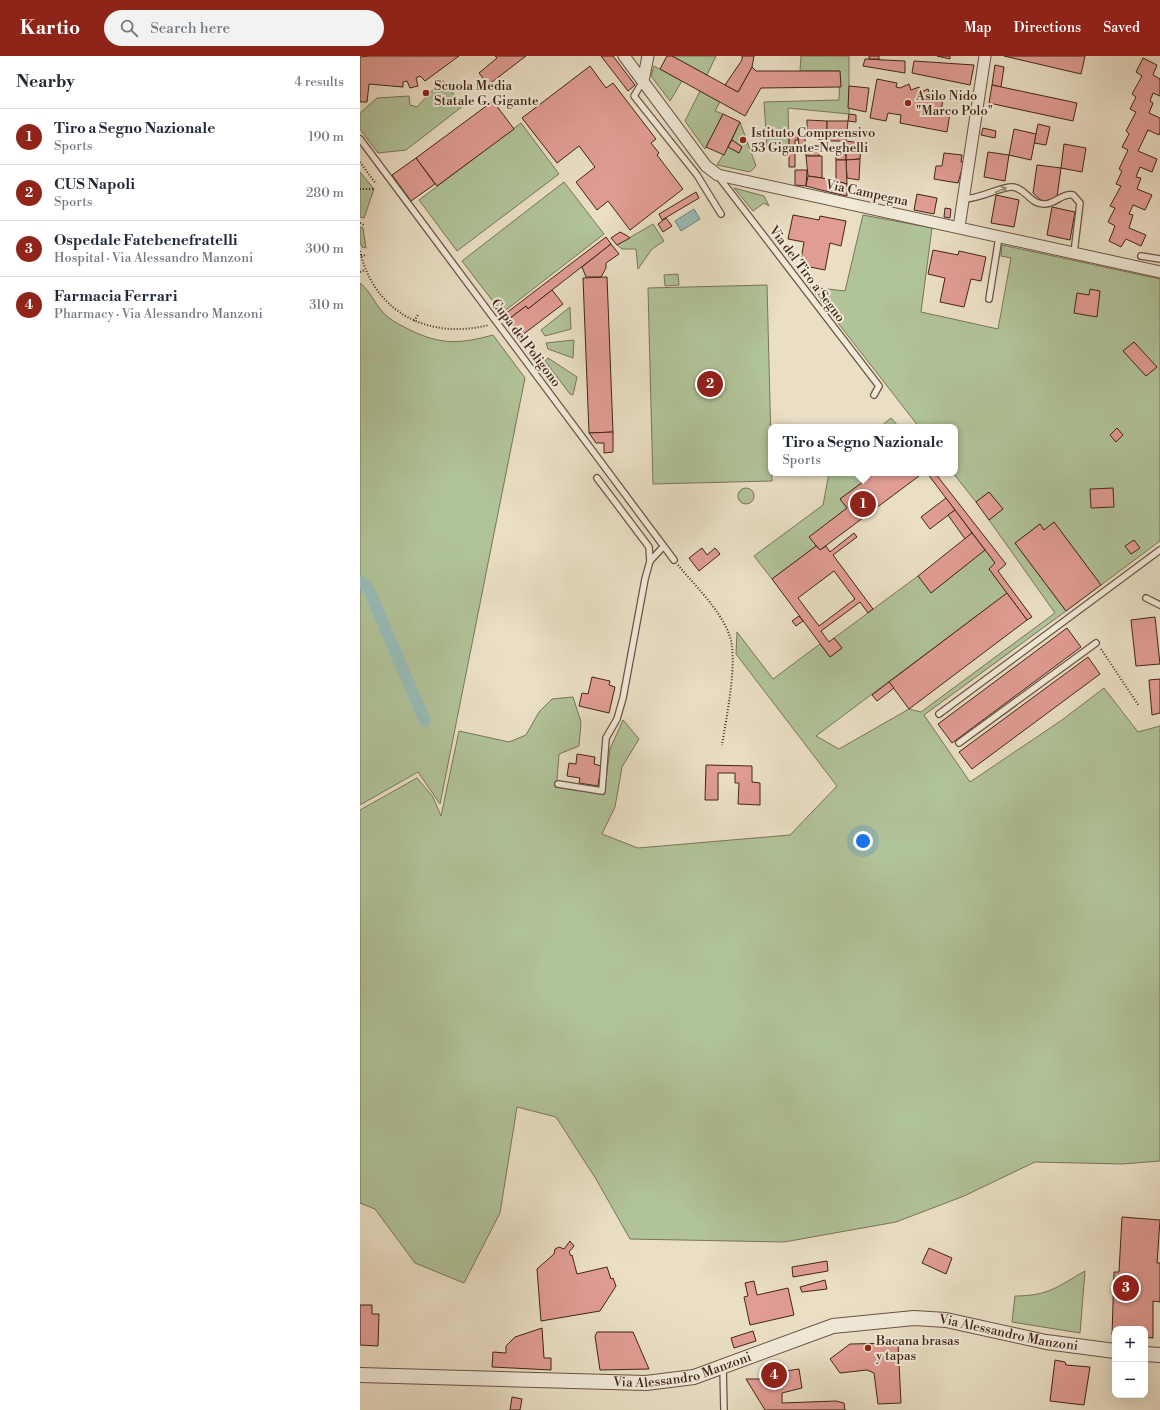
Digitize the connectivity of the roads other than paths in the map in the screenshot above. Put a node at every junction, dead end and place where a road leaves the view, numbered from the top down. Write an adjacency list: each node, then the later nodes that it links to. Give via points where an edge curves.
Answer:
1 (624, 56): 4 (street, Via Campegna)
2 (648, 56): 4 (street)
3 (985, 56): 7 (street)
4 (643, 81): 6 (street, Via Campegna, via 706,166); 8 (lane, via 634,96 697,175)
5 (360, 139): 18 (lane, Cupa del Poligono)
6 (718, 175): 9 (street, Via Campegna); 16 (lane, Via del Tiro a Segno, via 879,386)
7 (963, 199): 9 (street); 11 (lane, one-way to 11, via 981,197 1011,187 1021,190 1039,204 1066,195 1073,196 1080,203)
8 (720, 214)
9 (959, 227): 10 (street, Via Campegna)
10 (999, 237): 11 (street, Via Campegna); 15 (lane)
11 (1074, 253): 14 (street, Via Campegna)
12 (1141, 256): 13 (lane)
13 (1160, 259)
14 (1160, 272)
15 (989, 299)
16 (874, 395)
17 (597, 478): 21 (lane, via 649,547)
18 (662, 547): 20 (lane, Cupa del Poligono); 21 (lane)
19 (1160, 550): 25 (lane)
20 (674, 560)
21 (650, 561): 27 (lane, via 623,698 617,719 606,738 602,791)
22 (1146, 598): 23 (lane)
23 (1160, 605)
24 (1096, 642): 26 (lane)
25 (939, 714)
26 (959, 743)
27 (558, 784)
28 (1112, 1351): 31 (street, Via Alessandro Manzoni, via 1046,1342 946,1320 914,1318 834,1326)
29 (1148, 1354): 30 (street)
30 (1160, 1355)
31 (723, 1366): 32 (street, Via Alessandro Manzoni, via 694,1377 646,1383); 33 (lane)
32 (360, 1375)
33 (724, 1410)

